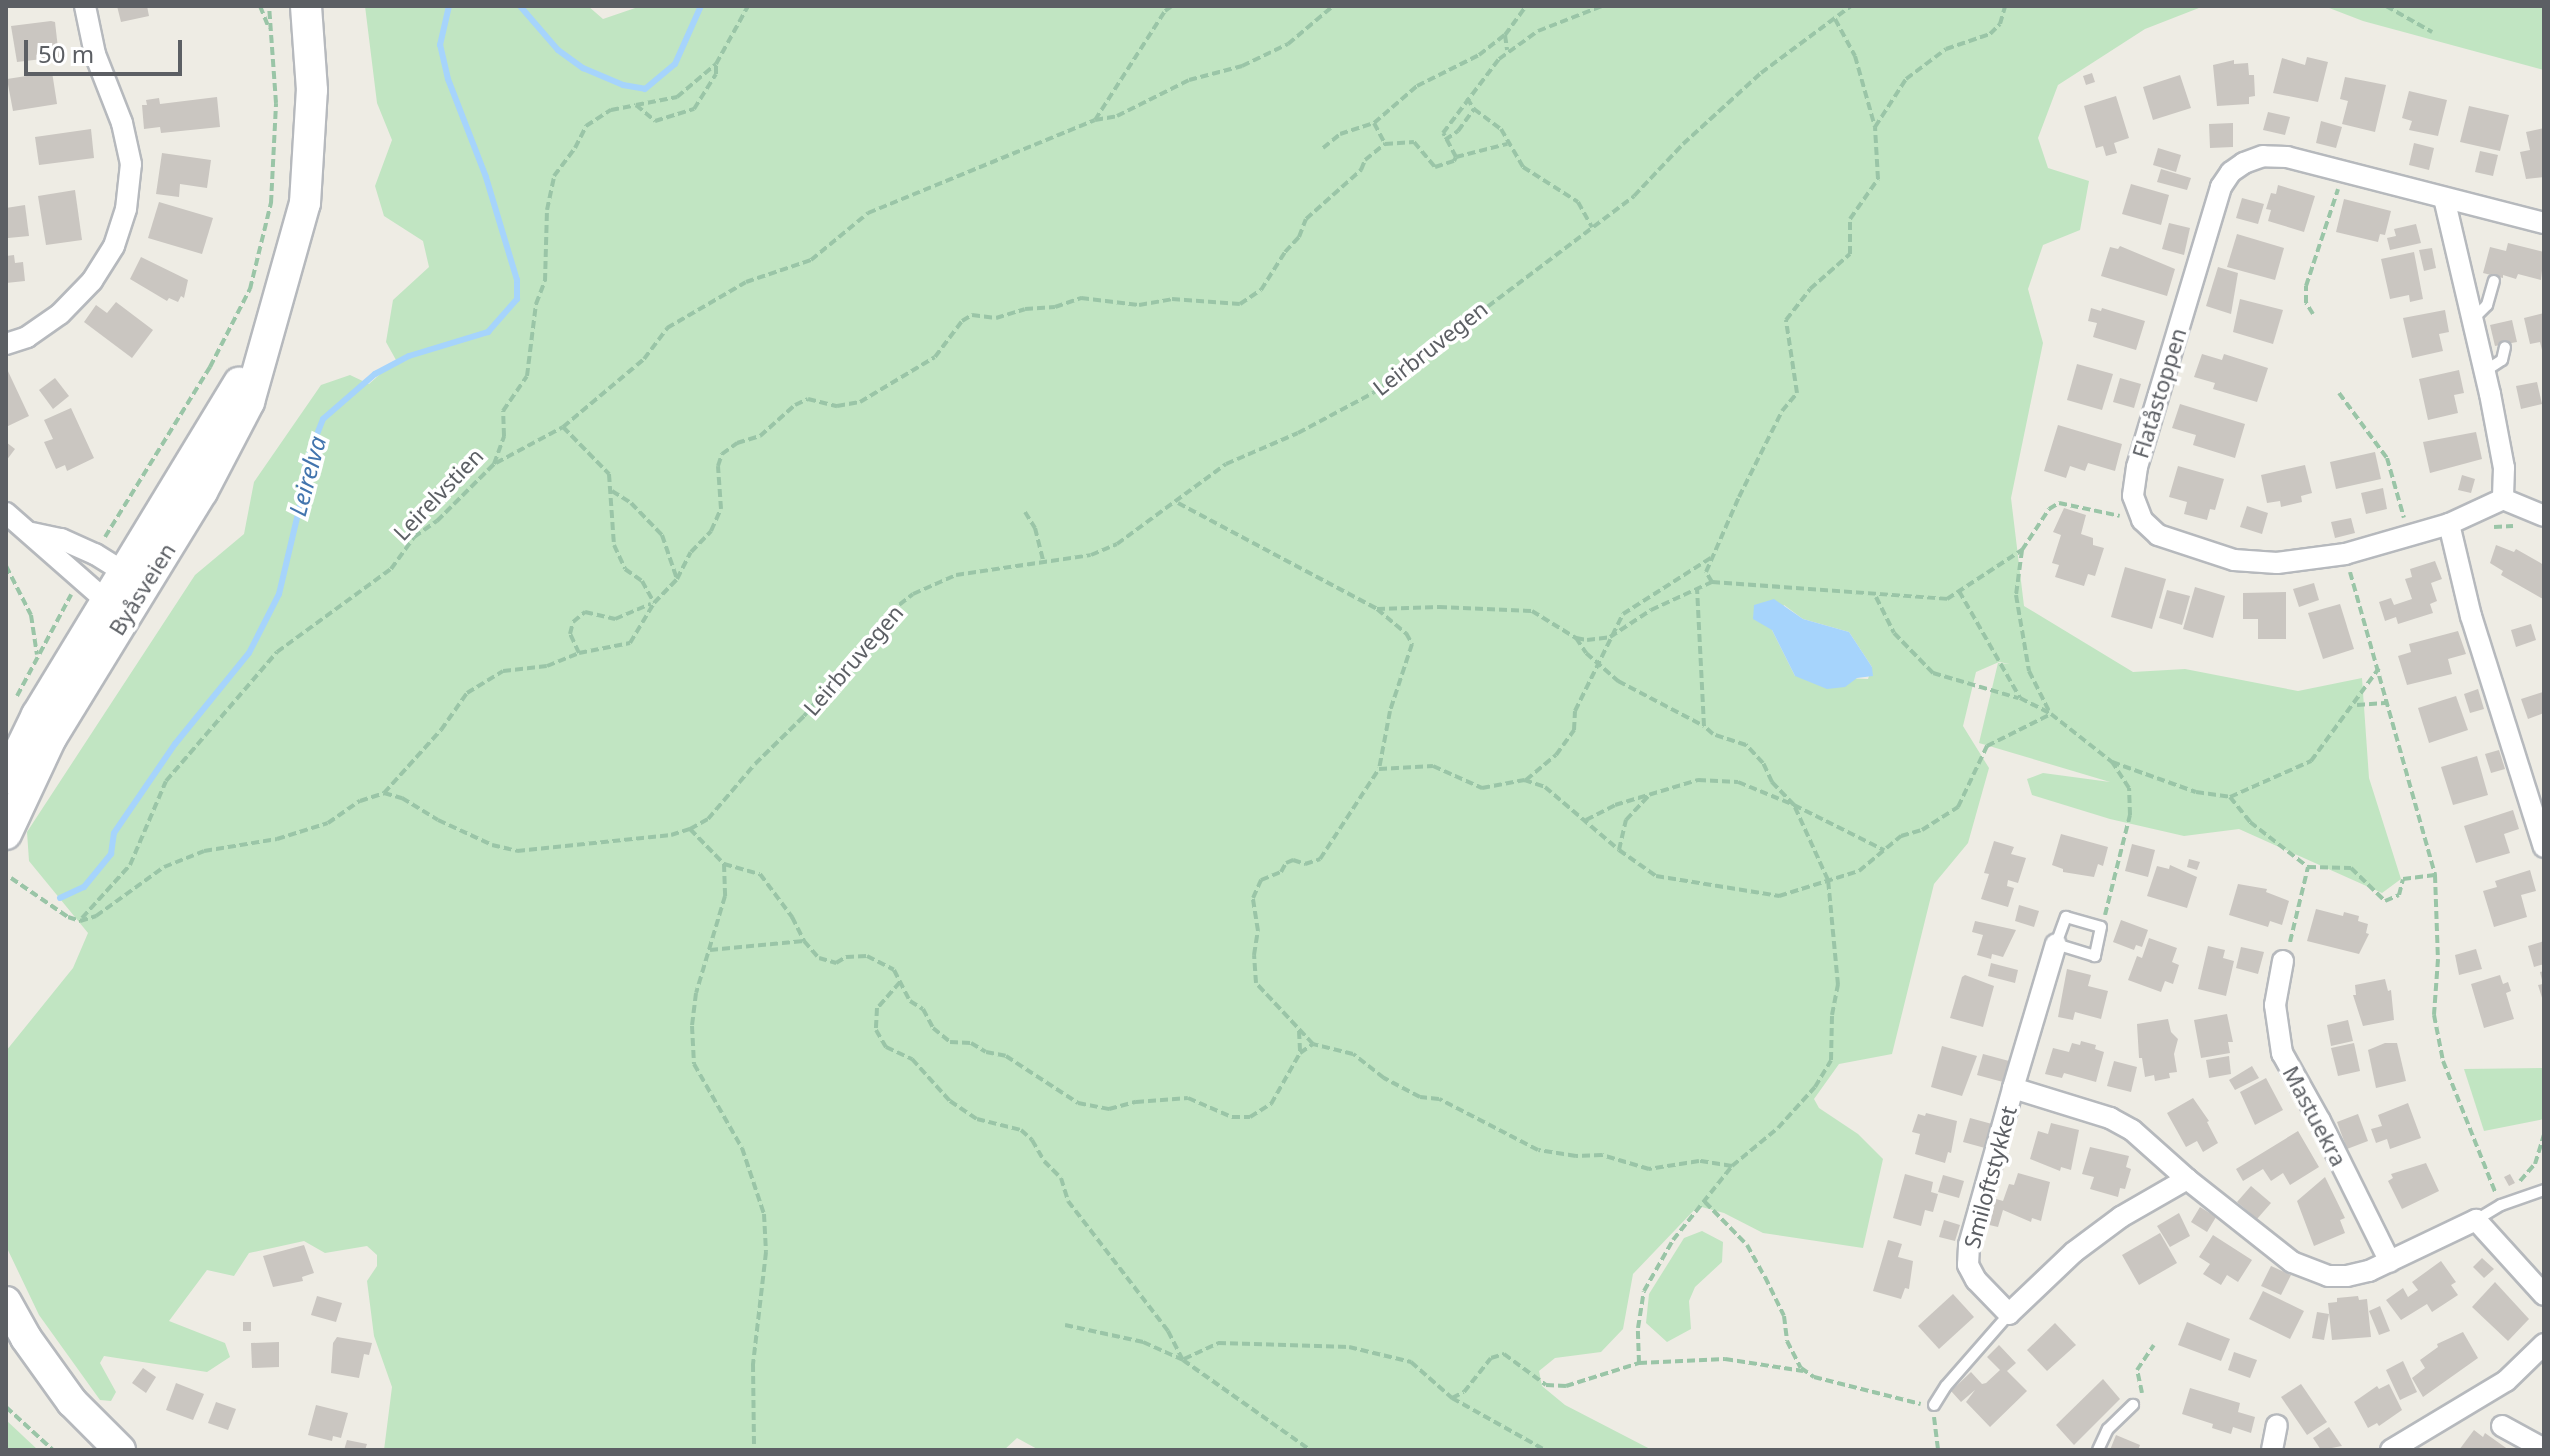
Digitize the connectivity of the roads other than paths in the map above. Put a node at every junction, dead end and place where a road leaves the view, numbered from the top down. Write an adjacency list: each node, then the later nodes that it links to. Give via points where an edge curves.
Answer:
1 (85, 6): 8 (street, via 131,164 126,209 114,246 92,281 49,322)
2 (306, 6): 7 (main road, Byåsveien, via 312,90 305,203)
3 (2444, 198): 4 (street, Flatåstoppen); 6 (street); 14 (street, Flatåstoppen, via 2287,157 2263,156 2231,172 2221,187 2137,467 2133,496 2142,520 2158,535 2234,560 2277,563 2345,554)
4 (2544, 223)
5 (2494, 281): 6 (lane, via 2487,305)
6 (2473, 319): 10 (street)
7 (266, 341): 16 (main road, Byåsveien); 17 (main road, Byåsveien, via 249,402 202,492)
8 (6, 344)
9 (2505, 347): 10 (lane, via 2502,360)
10 (2485, 371): 11 (street, via 2504,468)
11 (2503, 499): 13 (street); 14 (street)
12 (6, 513): 15 (street)
13 (2544, 516)
14 (2449, 524): 20 (street, via 2471,616)
15 (32, 533): 16 (street, via 61,539); 17 (street)
16 (124, 572): 17 (main road, Byåsveien)
17 (120, 600): 18 (main road, Byåsveien, via 37,715); 19 (main road, Byåsveien)
18 (6, 779)
19 (6, 834)
20 (2544, 847)
21 (2056, 944): 21 (lane, Smiloftstykket, via 2095,956 2101,927 2066,917); 23 (street, Smiloftstykket)
22 (2283, 961): 27 (street, Mastuekra, via 2275,1005 2282,1053)
23 (2013, 1088): 24 (street, Smiloftstykket, via 2110,1118 2132,1130); 30 (street, Smiloftstykket, via 1968,1265)
24 (2187, 1179): 27 (street, Smiloftstykket, via 2267,1245 2310,1270 2347,1276); 30 (street, via 2074,1252)
25 (2544, 1190): 26 (lane)
26 (2476, 1220): 27 (street, Smiloftstykket); 28 (street)
27 (2390, 1262)
28 (2544, 1295)
29 (6, 1302): 37 (main road, via 72,1402)
30 (2009, 1314): 32 (lane)
31 (2544, 1344): 40 (street, via 2506,1381)
32 (1934, 1405)
33 (2133, 1405): 38 (lane, via 2108,1429)
34 (2277, 1425): 39 (street)
35 (2502, 1426): 36 (street)
36 (2544, 1449)
37 (120, 1450)
38 (2098, 1450)
39 (2272, 1450)
40 (2391, 1450)

